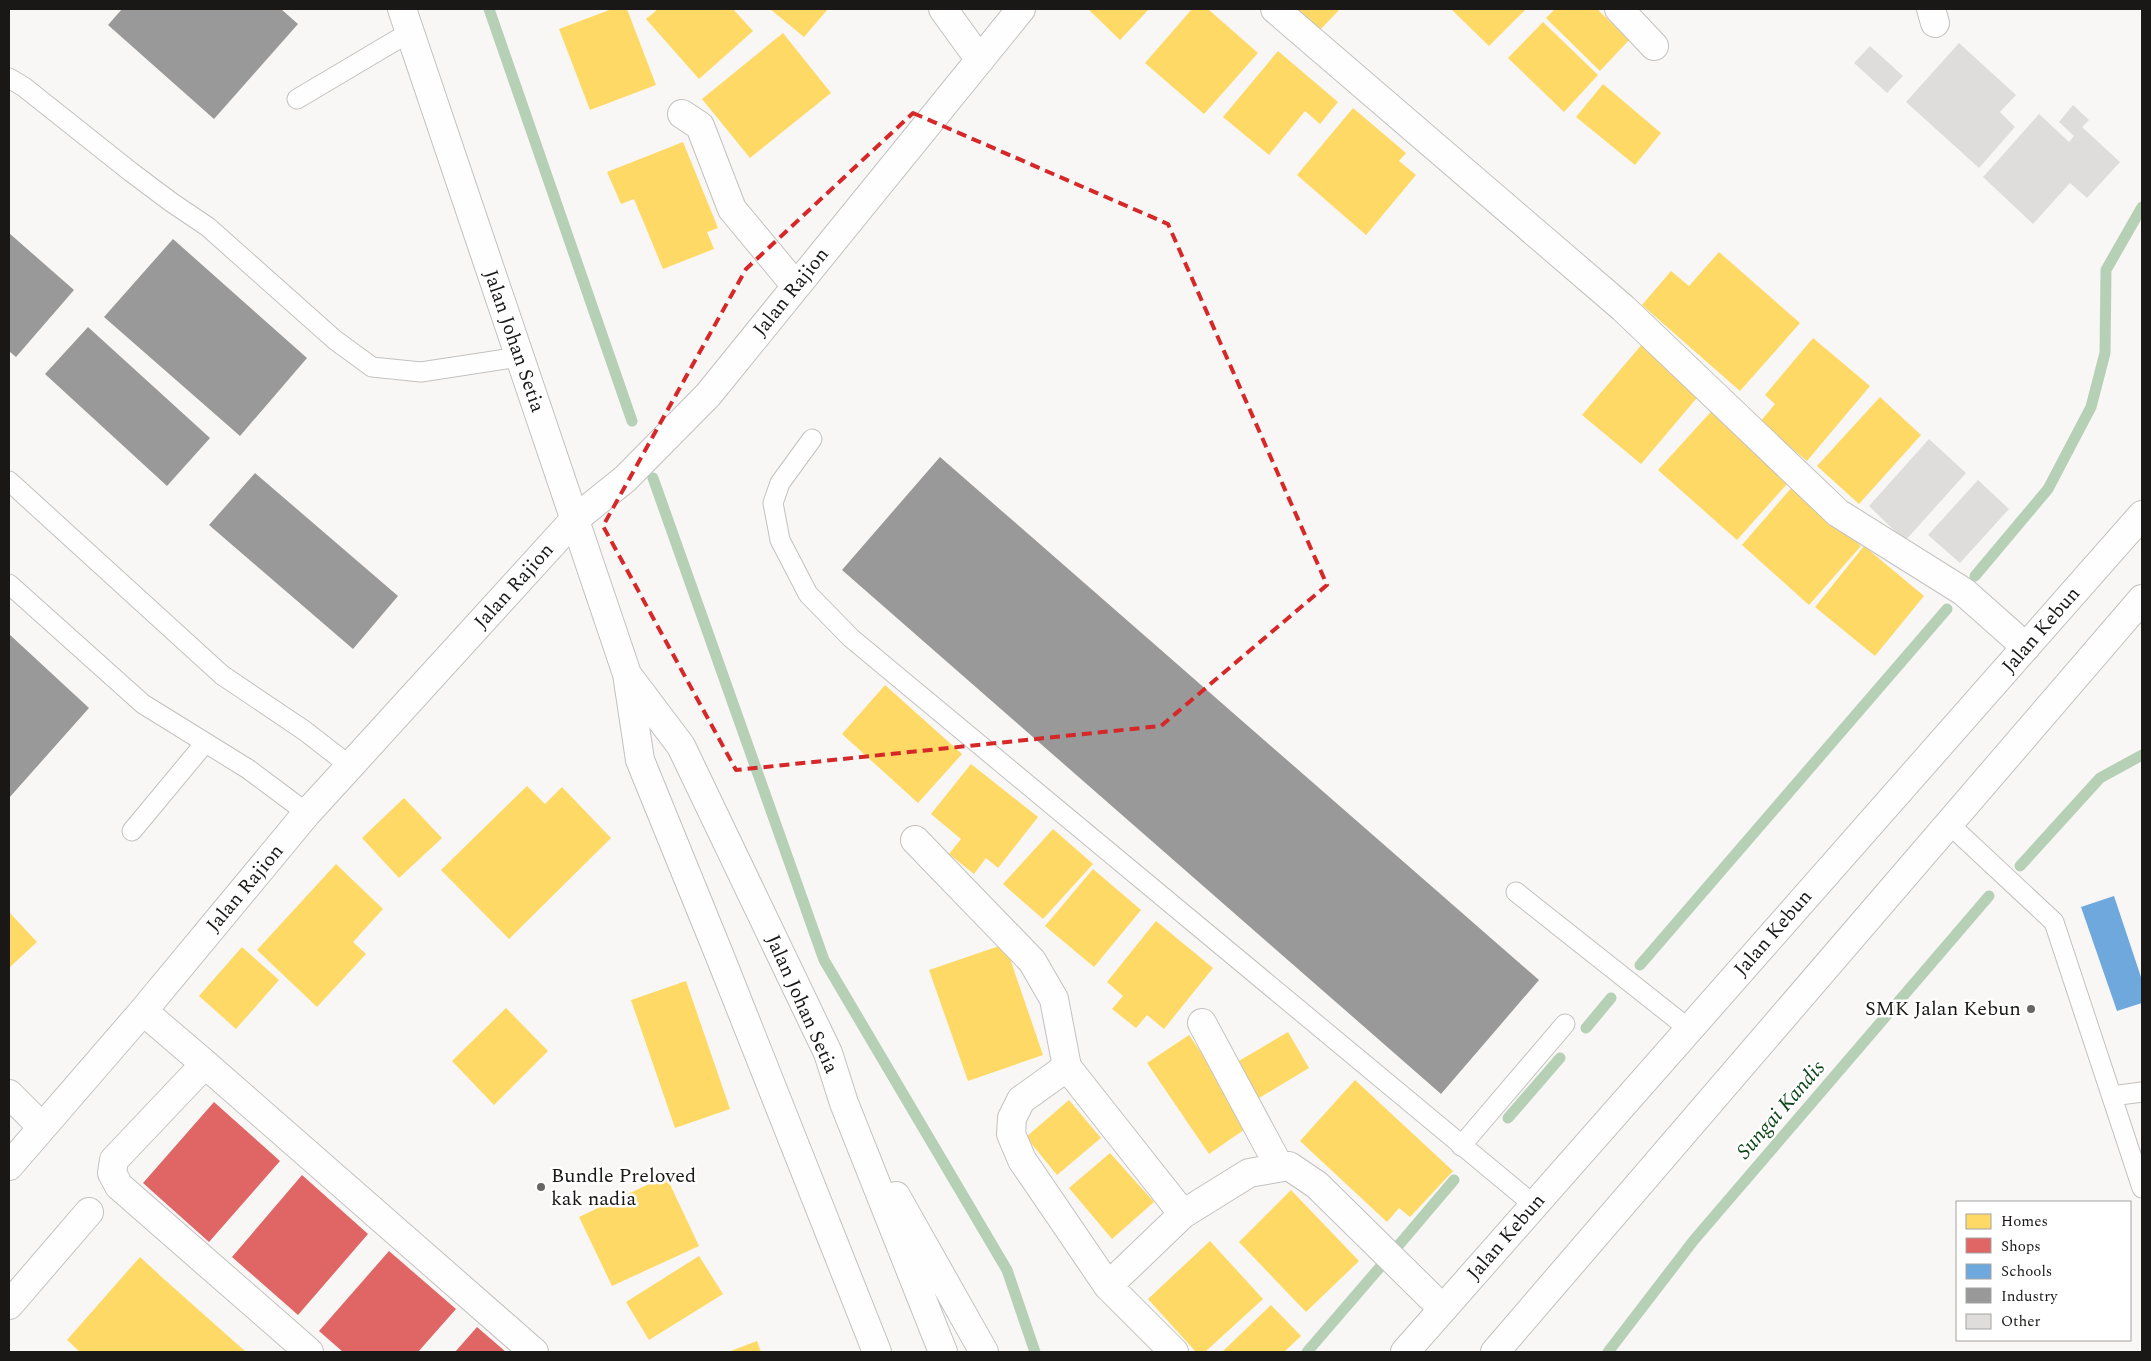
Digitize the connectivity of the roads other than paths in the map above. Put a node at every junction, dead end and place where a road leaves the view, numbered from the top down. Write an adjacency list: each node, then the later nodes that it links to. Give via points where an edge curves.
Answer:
1 (943, 9): 7 (street)
2 (1021, 9): 7 (street, Jalan Rajion)
3 (1275, 9): 19 (street, via 1624,308 1838,513 1964,592)
4 (1619, 9): 6 (street)
5 (406, 20): 9 (lane); 12 (street, Jalan Johan Setia)
6 (1654, 46)
7 (980, 60): 11 (street, Jalan Rajion)
8 (9, 78): 12 (lane, via 208,227 335,340 372,367 421,372)
9 (297, 99)
10 (682, 114): 11 (street, via 700,126 732,210)
11 (796, 286): 16 (street, Jalan Rajion, via 708,395 625,478)
12 (519, 357): 16 (street, Jalan Johan Setia)
13 (812, 439): 39 (lane, via 780,483 774,503 780,540 808,594 851,638)
14 (9, 481): 22 (lane, via 222,675)
15 (2142, 515): 19 (street, Jalan Kebun)
16 (574, 520): 20 (street, Jalan Johan Setia); 22 (street, Jalan Rajion)
17 (9, 584): 21 (lane, via 143,704)
18 (2142, 599): 24 (street)
19 (2026, 647): 31 (street, Jalan Kebun)
20 (627, 674): 37 (street, Jalan Johan Setia, via 681,746 828,1053); 51 (street, Jalan Johan Setia, via 640,760)
21 (205, 743): 23 (lane, via 248,769); 25 (lane)
22 (350, 766): 23 (street, Jalan Rajion)
23 (307, 814): 28 (street, Jalan Rajion)
24 (1949, 824): 36 (lane, via 2054,922); 56 (street)
25 (132, 831)
26 (915, 840): 33 (street, via 1032,961 1054,999)
27 (1516, 892): 31 (lane)
28 (143, 1011): 32 (street); 38 (street, Jalan Rajion)
29 (1202, 1023): 41 (street)
30 (1565, 1024): 39 (lane)
31 (1689, 1029): 43 (street, Jalan Kebun)
32 (206, 1064): 49 (street, via 114,1160 112,1173 119,1186); 50 (street)
33 (1068, 1067): 45 (street); 46 (street, via 1021,1100 1012,1118 1011,1134 1022,1160)
34 (2142, 1092): 36 (lane)
35 (9, 1094): 38 (street)
36 (2112, 1096): 42 (lane)
37 (844, 1103): 52 (street, Jalan Johan Setia); 53 (street)
38 (42, 1127): 40 (street, Jalan Rajion)
39 (1461, 1146): 43 (lane)
40 (9, 1166)
41 (1279, 1166): 45 (street, via 1249,1173); 48 (street, via 1289,1166 1317,1185)
42 (2142, 1188)
43 (1534, 1205): 48 (street, Jalan Kebun)
44 (88, 1212): 47 (street)
45 (1183, 1214): 46 (street)
46 (1108, 1286): 54 (street)
47 (9, 1304)
48 (1443, 1309): 55 (street, Jalan Kebun)
49 (309, 1352)
50 (534, 1352)
51 (877, 1352)
52 (943, 1352)
53 (984, 1352)
54 (1174, 1352)
55 (1404, 1352)
56 (1495, 1352)

